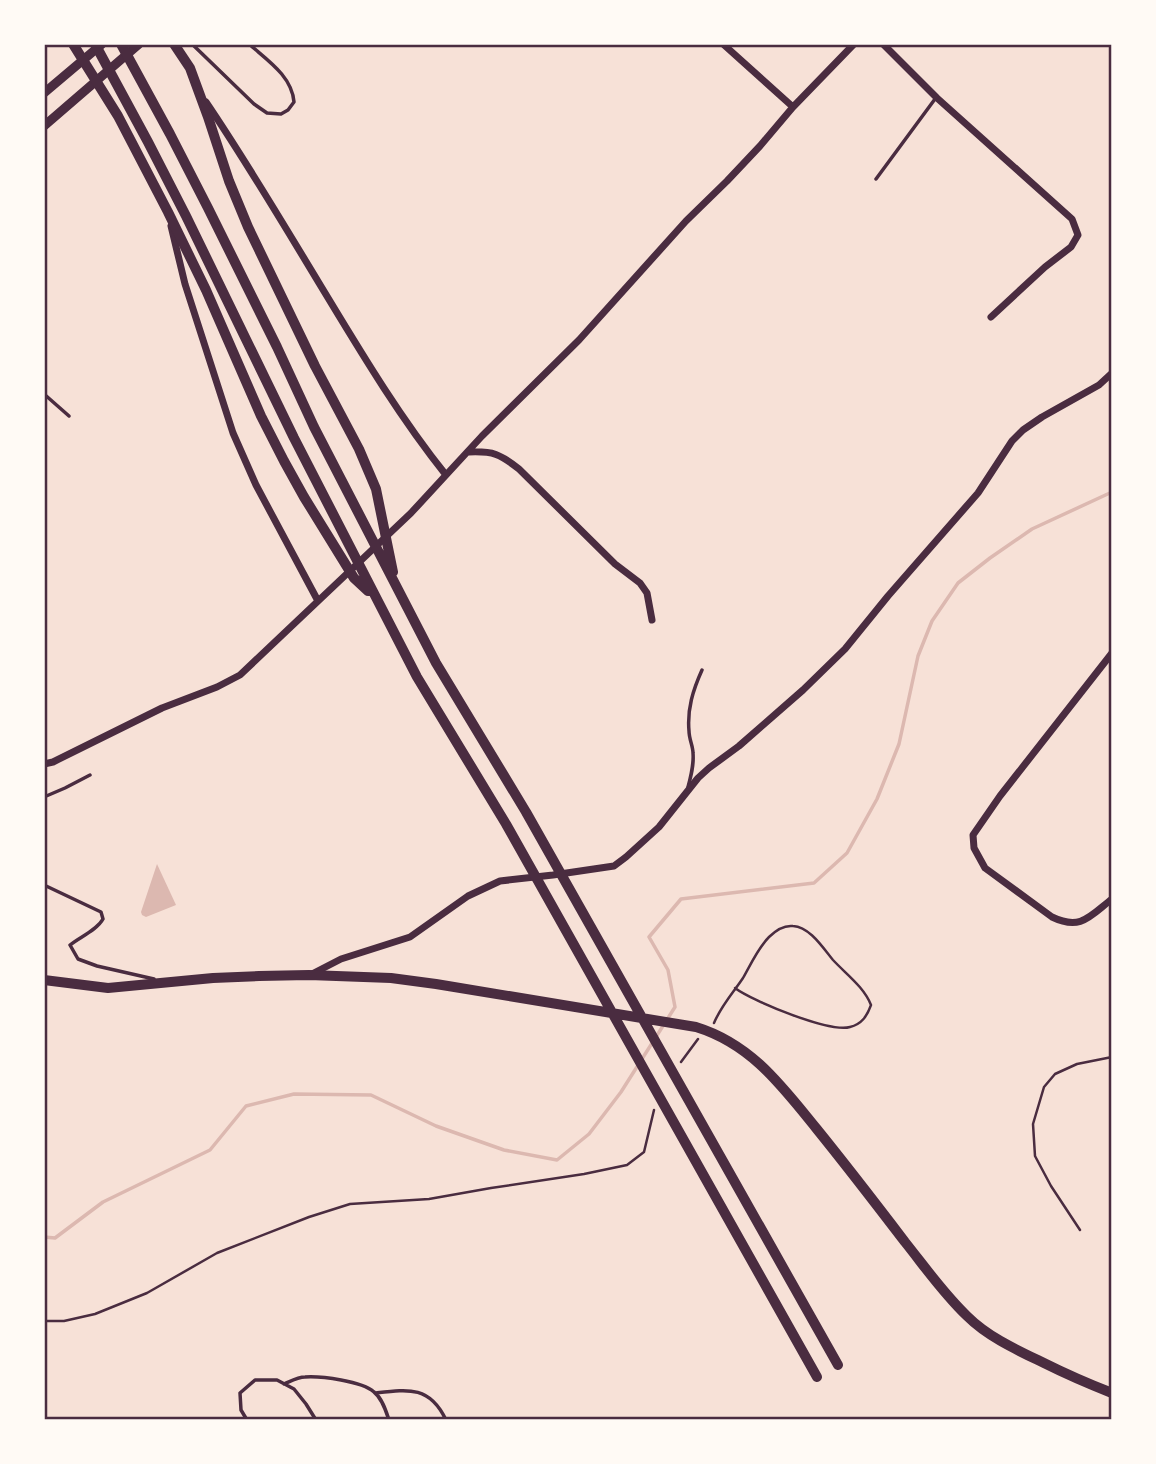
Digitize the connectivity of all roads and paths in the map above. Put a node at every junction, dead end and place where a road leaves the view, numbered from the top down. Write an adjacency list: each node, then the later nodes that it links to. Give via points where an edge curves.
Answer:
1 (74, 44): 11 (main road)
2 (102, 44): 11 (street)
3 (121, 44): 26 (main road, via 214,219)
4 (139, 44): 12 (street)
5 (174, 44): 13 (main road)
6 (192, 44): 7 (lane, via 254,104 267,113 281,114 294,102 293,91 284,76)
7 (249, 44)
8 (723, 44): 16 (street)
9 (854, 44): 16 (street)
10 (883, 44): 15 (street)
11 (90, 52): 12 (main road); 14 (street); 27 (main road, via 167,179)
12 (100, 78): 17 (street); 19 (main road)
13 (198, 90): 25 (street, via 384,389); 26 (main road, via 248,227 376,489)
14 (44, 93)
15 (937, 98): 18 (lane); 20 (street, via 1076,225 1071,247)
16 (793, 107): 24 (street, via 579,340)
17 (44, 126)
18 (876, 179)
19 (168, 212): 27 (main road, via 284,461 355,578); 28 (street, via 185,285 233,433)
20 (991, 317)
21 (1112, 373): 34 (street, via 1100,385 1023,430 978,494 820,676 709,768)
22 (44, 394): 23 (lane)
23 (69, 416)
24 (469, 452): 25 (street); 29 (street, via 494,453 519,469 640,583 647,593)
25 (446, 475): 28 (street)
26 (396, 585): 48 (main road, via 436,663 527,813)
27 (376, 598): 49 (main road)
28 (318, 601): 32 (street, via 240,675)
29 (652, 620)
30 (1112, 653): 37 (street, via 973,835 974,848 985,868 1064,923 1081,922)
31 (702, 670): 34 (lane, via 689,714 693,752)
32 (44, 764)
33 (90, 775): 35 (lane)
34 (687, 792): 38 (street, via 659,827 614,866 500,881 468,896 410,937 341,958)
35 (44, 797)
36 (44, 885): 40 (lane, via 100,912 99,927 70,945 78,959)
37 (1112, 899)
38 (309, 975): 40 (main road); 42 (main road, via 413,981)
39 (44, 980): 40 (main road, via 108,988)
40 (166, 982)
41 (736, 988): 41 (path, via 769,937 794,926 816,939 871,1005 859,1024 846,1029 804,1020); 42 (path)
42 (711, 1032): 44 (path, via 698,1039); 52 (main road, via 742,1049 769,1073 968,1317 1013,1348)
43 (1112, 1058): 46 (path, via 1077,1064 1055,1074 1044,1087 1033,1124 1035,1156)
44 (679, 1066)
45 (656, 1099): 47 (path, via 644,1152 627,1165 429,1199 350,1204 217,1253 146,1293 95,1314)
46 (1080, 1230)
47 (44, 1321)
48 (838, 1365)
49 (817, 1377)
50 (284, 1384): 51 (lane, via 304,1377 338,1380); 53 (lane, via 255,1380 240,1393); 54 (lane, via 294,1389)
51 (376, 1393): 55 (lane); 56 (lane, via 421,1392 433,1399)
52 (1112, 1393)
53 (247, 1420)
54 (316, 1420)
55 (389, 1420)
56 (446, 1420)

